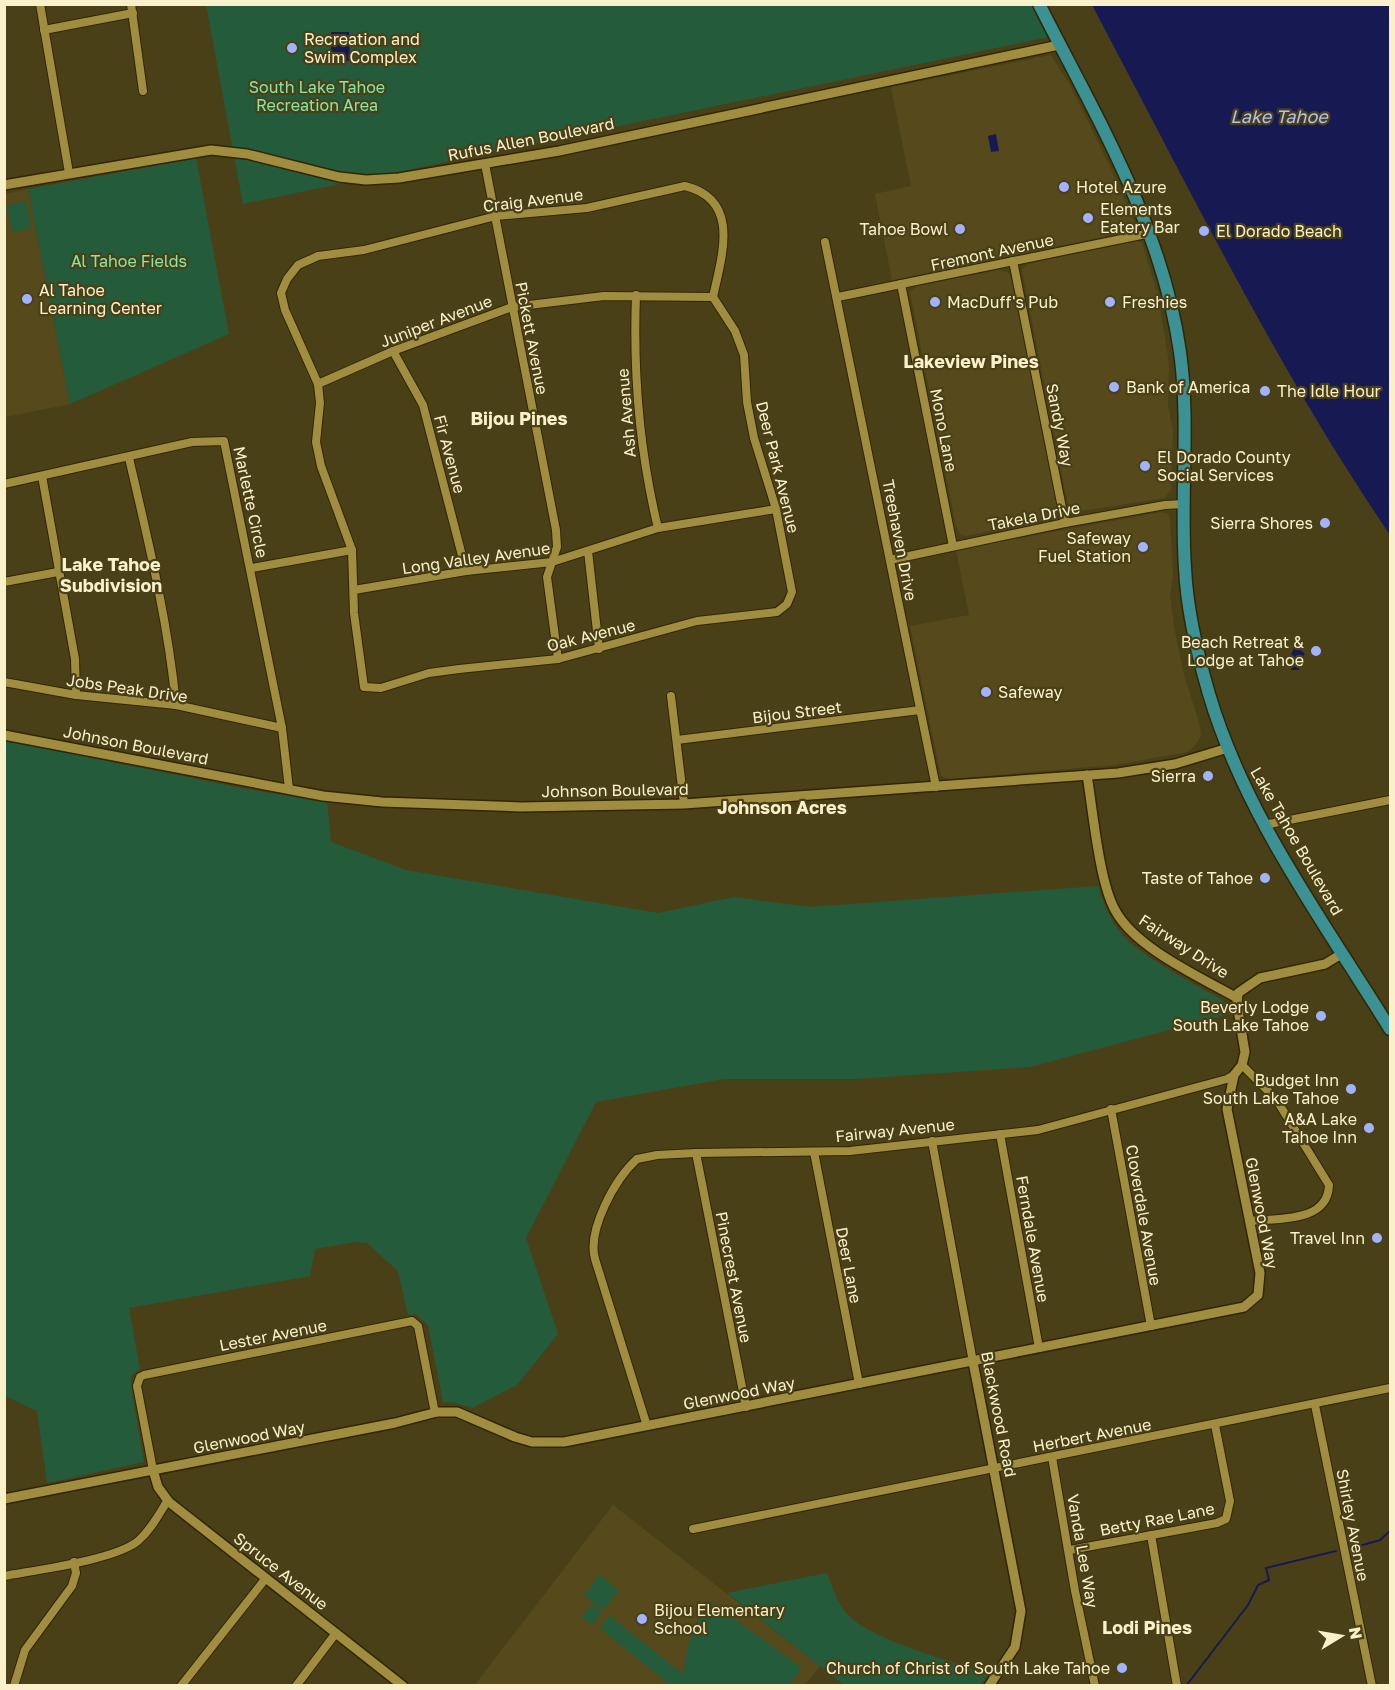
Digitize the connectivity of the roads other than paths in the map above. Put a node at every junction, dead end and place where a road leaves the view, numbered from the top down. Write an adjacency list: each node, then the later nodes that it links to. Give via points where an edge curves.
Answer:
1 (40, 4): 4 (street)
2 (1039, 4): 5 (highway, Lake Tahoe Boulevard)
3 (132, 9): 4 (street); 6 (street)
4 (45, 30): 8 (street)
5 (1059, 45): 7 (street, Rufus Allen Boulevard); 11 (highway, Lake Tahoe Boulevard, via 1117,156)
6 (143, 91)
7 (485, 164): 8 (street, Rufus Allen Boulevard, via 366,180 211,150); 10 (street, Pickett Avenue)
8 (69, 173): 9 (street, Rufus Allen Boulevard)
9 (4, 185)
10 (496, 216): 16 (street, Craig Avenue, via 587,208 685,186 702,190 715,202 724,234); 18 (street, Pickett Avenue); 20 (street, Craig Avenue, via 364,250 318,256 298,265 281,293)
11 (1151, 233): 13 (street, Fremont Avenue); 24 (highway, Lake Tahoe Boulevard, via 1169,292 1180,355 1185,413)
12 (825, 242): 17 (street, Treehaven Drive)
13 (1014, 261): 14 (street, Fremont Avenue); 26 (street, Sandy Way)
14 (901, 284): 17 (street, Fremont Avenue); 28 (street, Mono Lane)
15 (636, 295): 16 (street, Juniper Avenue); 18 (street, Juniper Avenue); 27 (street, Ash Avenue, via 636,406 641,451)
16 (713, 297): 25 (street, Deer Park Avenue, via 735,331 744,355 754,438)
17 (838, 297): 31 (street, Treehaven Drive)
18 (512, 307): 19 (street, Juniper Avenue); 32 (street, Pickett Avenue, via 556,530 557,547)
19 (393, 351): 20 (street, Juniper Avenue); 34 (street, Fir Avenue, via 423,405)
20 (318, 384): 29 (street, via 316,441 321,466)
21 (129, 458): 22 (street, Marlette Circle); 33 (street, Marlette Circle, via 192,442 224,441); 44 (street, via 161,595)
22 (42, 476): 23 (street, Marlette Circle); 35 (street)
23 (4, 484)
24 (1184, 504): 26 (street, Takela Drive); 49 (highway, Lake Tahoe Boulevard, via 1185,571 1193,628 1209,694)
25 (776, 509): 27 (street, Long Valley Avenue); 38 (street, Deer Park Avenue, via 792,592)
26 (1065, 523): 28 (street, Takela Drive)
27 (658, 528): 30 (street, Long Valley Avenue)
28 (953, 546): 31 (street, Takela Drive)
29 (352, 550): 33 (street); 37 (street)
30 (588, 551): 32 (street, Long Valley Avenue); 39 (street)
31 (890, 560): 45 (street, Treehaven Drive)
32 (552, 562): 34 (street, Long Valley Avenue); 40 (street, Pickett Avenue, via 547,577)
33 (252, 568): 46 (street, Marlette Circle)
34 (466, 571): 37 (street, Long Valley Avenue)
35 (58, 572): 36 (street); 42 (street, via 78,678)
36 (4, 582)
37 (354, 590): 40 (street, Oak Avenue, via 364,687 381,688 429,673)
38 (787, 604): 39 (street, Oak Avenue, via 777,612 697,621)
39 (599, 649): 40 (street, Oak Avenue)
40 (558, 659)
41 (4, 682): 42 (street, Jobs Peak Drive)
42 (76, 695): 44 (street, Jobs Peak Drive)
43 (671, 696): 48 (street)
44 (176, 705): 46 (street, Jobs Peak Drive)
45 (920, 710): 48 (street, Bijou Street); 51 (street, Treehaven Drive)
46 (282, 728): 52 (street, Marlette Circle)
47 (4, 735): 52 (street, Johnson Boulevard)
48 (677, 740): 54 (street)
49 (1228, 748): 50 (street, Johnson Boulevard, via 1160,767); 55 (highway, Lake Tahoe Boulevard)
50 (1088, 775): 51 (street, Johnson Boulevard); 57 (street, Fairway Drive, via 1108,892 1120,919 1143,941)
51 (936, 787): 54 (street, Johnson Boulevard)
52 (289, 789): 54 (street, Johnson Boulevard, via 382,802 522,807)
53 (1390, 800): 55 (street)
54 (684, 804)
55 (1264, 825): 56 (highway, Lake Tahoe Boulevard)
56 (1343, 953): 57 (street, via 1325,964 1251,982); 58 (highway, Lake Tahoe Boulevard)
57 (1237, 998): 59 (street, via 1245,1052)
58 (1390, 1029)
59 (1242, 1065): 60 (street); 66 (street, via 1276,1099 1329,1185 1329,1196 1322,1207 1303,1215)
60 (1234, 1075): 61 (street, Fairway Avenue); 66 (street, Glenwood Way, via 1227,1109)
61 (1111, 1109): 62 (street, Fairway Avenue, via 1053,1127); 67 (street, Cloverdale Avenue)
62 (1000, 1134): 63 (street, Fairway Avenue); 68 (street, Ferndale Avenue)
63 (932, 1142): 64 (street, Fairway Avenue); 69 (street, Blackwood Road)
64 (814, 1152): 65 (street, Fairway Avenue); 70 (street, Deer Lane)
65 (696, 1153): 73 (street, Pinecrest Avenue); 76 (street, Fairway Avenue, via 637,1159 600,1216 592,1242)
66 (1250, 1221): 67 (street, Glenwood Way, via 1260,1273 1258,1295 1252,1302)
67 (1151, 1326): 68 (street, Glenwood Way)
68 (1039, 1348): 69 (street, Glenwood Way)
69 (973, 1362): 70 (street, Glenwood Way); 78 (street, Blackwood Road)
70 (859, 1384): 73 (street, Glenwood Way)
71 (1390, 1388): 72 (street, Herbert Avenue)
72 (1315, 1405): 75 (street, Herbert Avenue); 96 (street, Shirley Avenue)
73 (746, 1407): 76 (street, Glenwood Way)
74 (435, 1413): 76 (street, Glenwood Way, via 457,1412 515,1437 547,1443); 79 (street, Glenwood Way); 79 (street, Lester Avenue, via 416,1322 144,1375 138,1380)
75 (1215, 1425): 77 (street, Herbert Avenue); 83 (street, Betty Rae Lane, via 1230,1501 1226,1519)
76 (647, 1426)
77 (1053, 1457): 78 (street, Herbert Avenue); 84 (street, Vanda Lee Way)
78 (995, 1468): 82 (street, Herbert Avenue); 93 (street, Blackwood Road, via 1021,1611 1015,1647)
79 (153, 1470): 80 (street, Glenwood Way); 81 (street, Spruce Avenue, via 158,1487)
80 (4, 1499)
81 (168, 1500): 85 (street, via 138,1541 116,1552); 87 (street, Spruce Avenue)
82 (693, 1529)
83 (1151, 1535): 84 (street, Betty Rae Lane); 95 (street)
84 (1070, 1550): 94 (street, Vanda Lee Way)
85 (74, 1562): 86 (street); 89 (street, via 75,1580 25,1650)
86 (4, 1576)
87 (266, 1578): 88 (street, Spruce Avenue); 90 (street)
88 (336, 1633): 91 (street); 92 (street, Spruce Avenue)
89 (14, 1686)
90 (181, 1686)
91 (296, 1686)
92 (403, 1686)
93 (989, 1686)
94 (1095, 1686)
95 (1177, 1686)
96 (1371, 1686)

